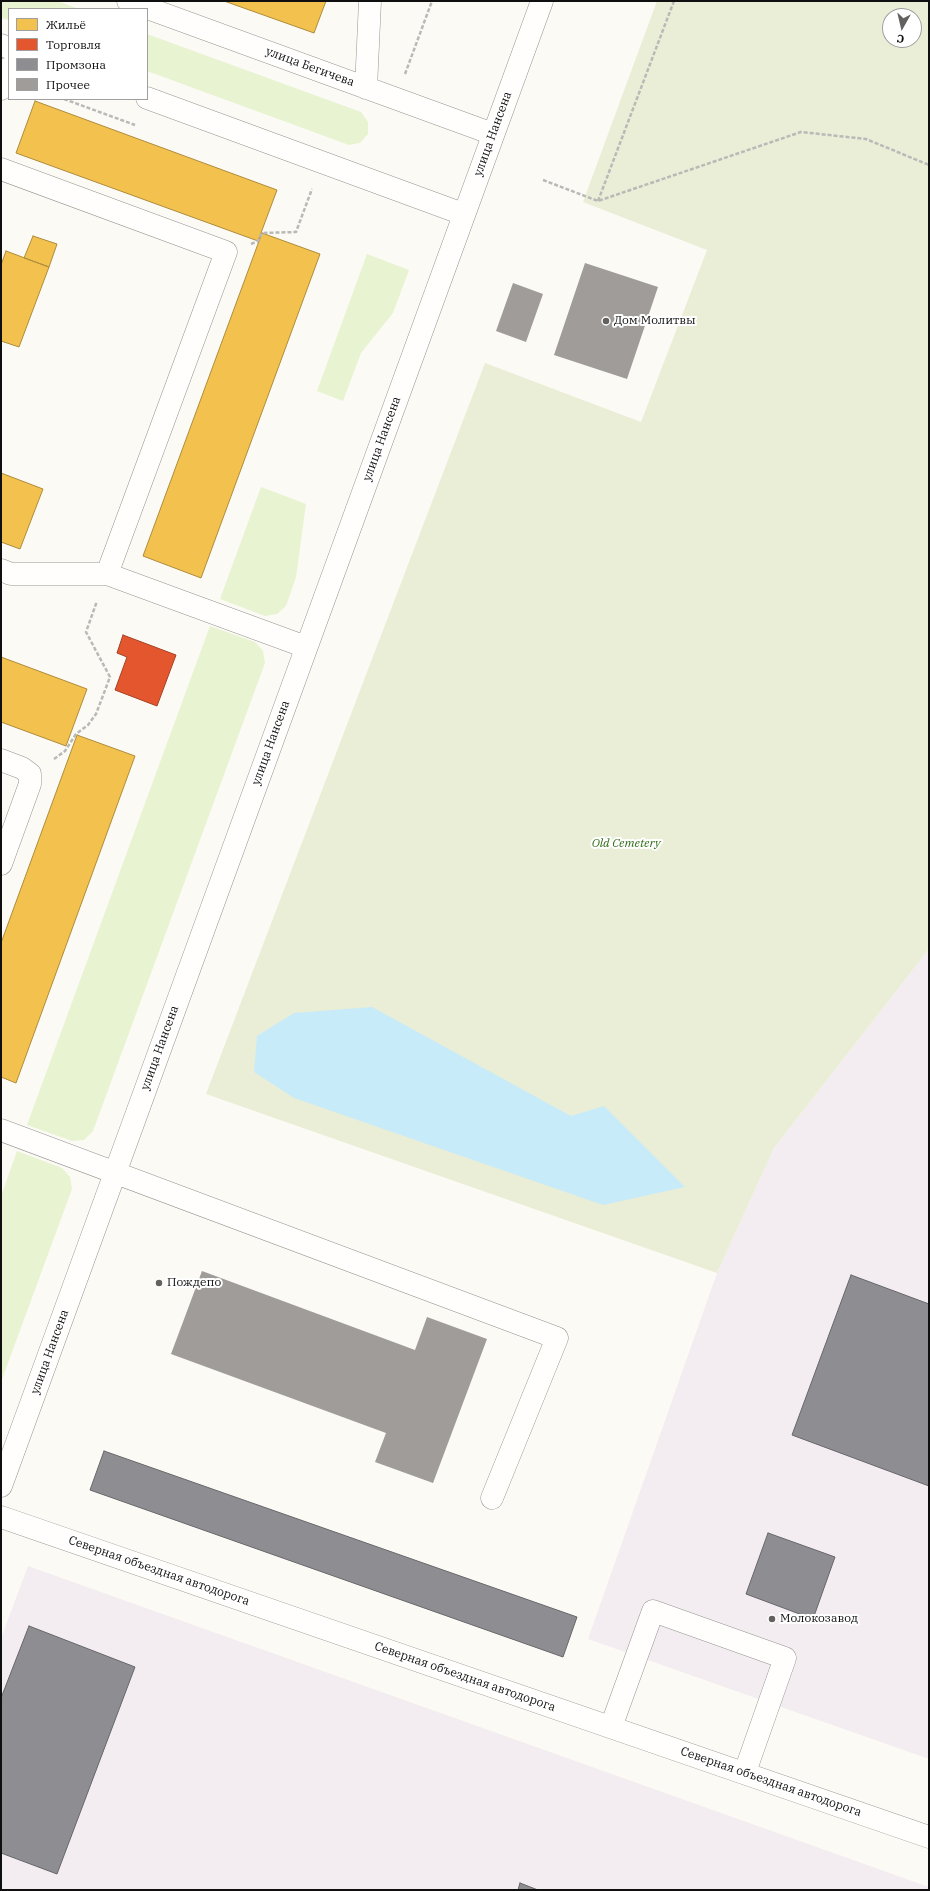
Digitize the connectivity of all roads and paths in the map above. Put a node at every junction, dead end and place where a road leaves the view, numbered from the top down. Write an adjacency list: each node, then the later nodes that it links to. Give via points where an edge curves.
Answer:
1 (128, 1): 6 (street, улица Бегичева)
2 (370, 1): 10 (street)
3 (432, 1): 9 (path)
4 (542, 1): 13 (street, улица Нансена)
5 (674, 1): 18 (path)
6 (147, 8)
7 (148, 8): 10 (street, улица Бегичева)
8 (8, 71): 11 (street)
9 (404, 77)
10 (366, 88): 13 (street, улица Бегичева)
11 (1, 89)
12 (148, 98): 19 (street)
13 (492, 134): 19 (street, улица Нансена)
14 (929, 165): 18 (path, via 866,139 801,132)
15 (1, 169): 20 (street)
16 (543, 180): 18 (path)
17 (312, 189): 20 (path, via 296,232 262,233 258,241)
18 (598, 201)
19 (463, 214): 23 (street, улица Нансена)
20 (226, 252): 22 (street)
21 (1, 570): 22 (street, via 11,574)
22 (108, 574): 23 (street); 25 (path, via 86,632 110,677 96,714 88,725 76,734 65,751)
23 (306, 647): 28 (street, улица Нансена)
24 (1, 760): 25 (street)
25 (30, 774): 26 (street, via 30,784)
26 (1, 864)
27 (1, 1130): 28 (street)
28 (115, 1172): 29 (street, улица Нансена); 30 (street, via 557,1338)
29 (1, 1486)
30 (492, 1498)
31 (1, 1517): 32 (street, Северная объездная автодорога)
32 (611, 1728): 33 (street, Северная объездная автодорога); 33 (street, via 653,1611 785,1658)
33 (744, 1772): 34 (street, Северная объездная автодорога)
34 (929, 1837)

